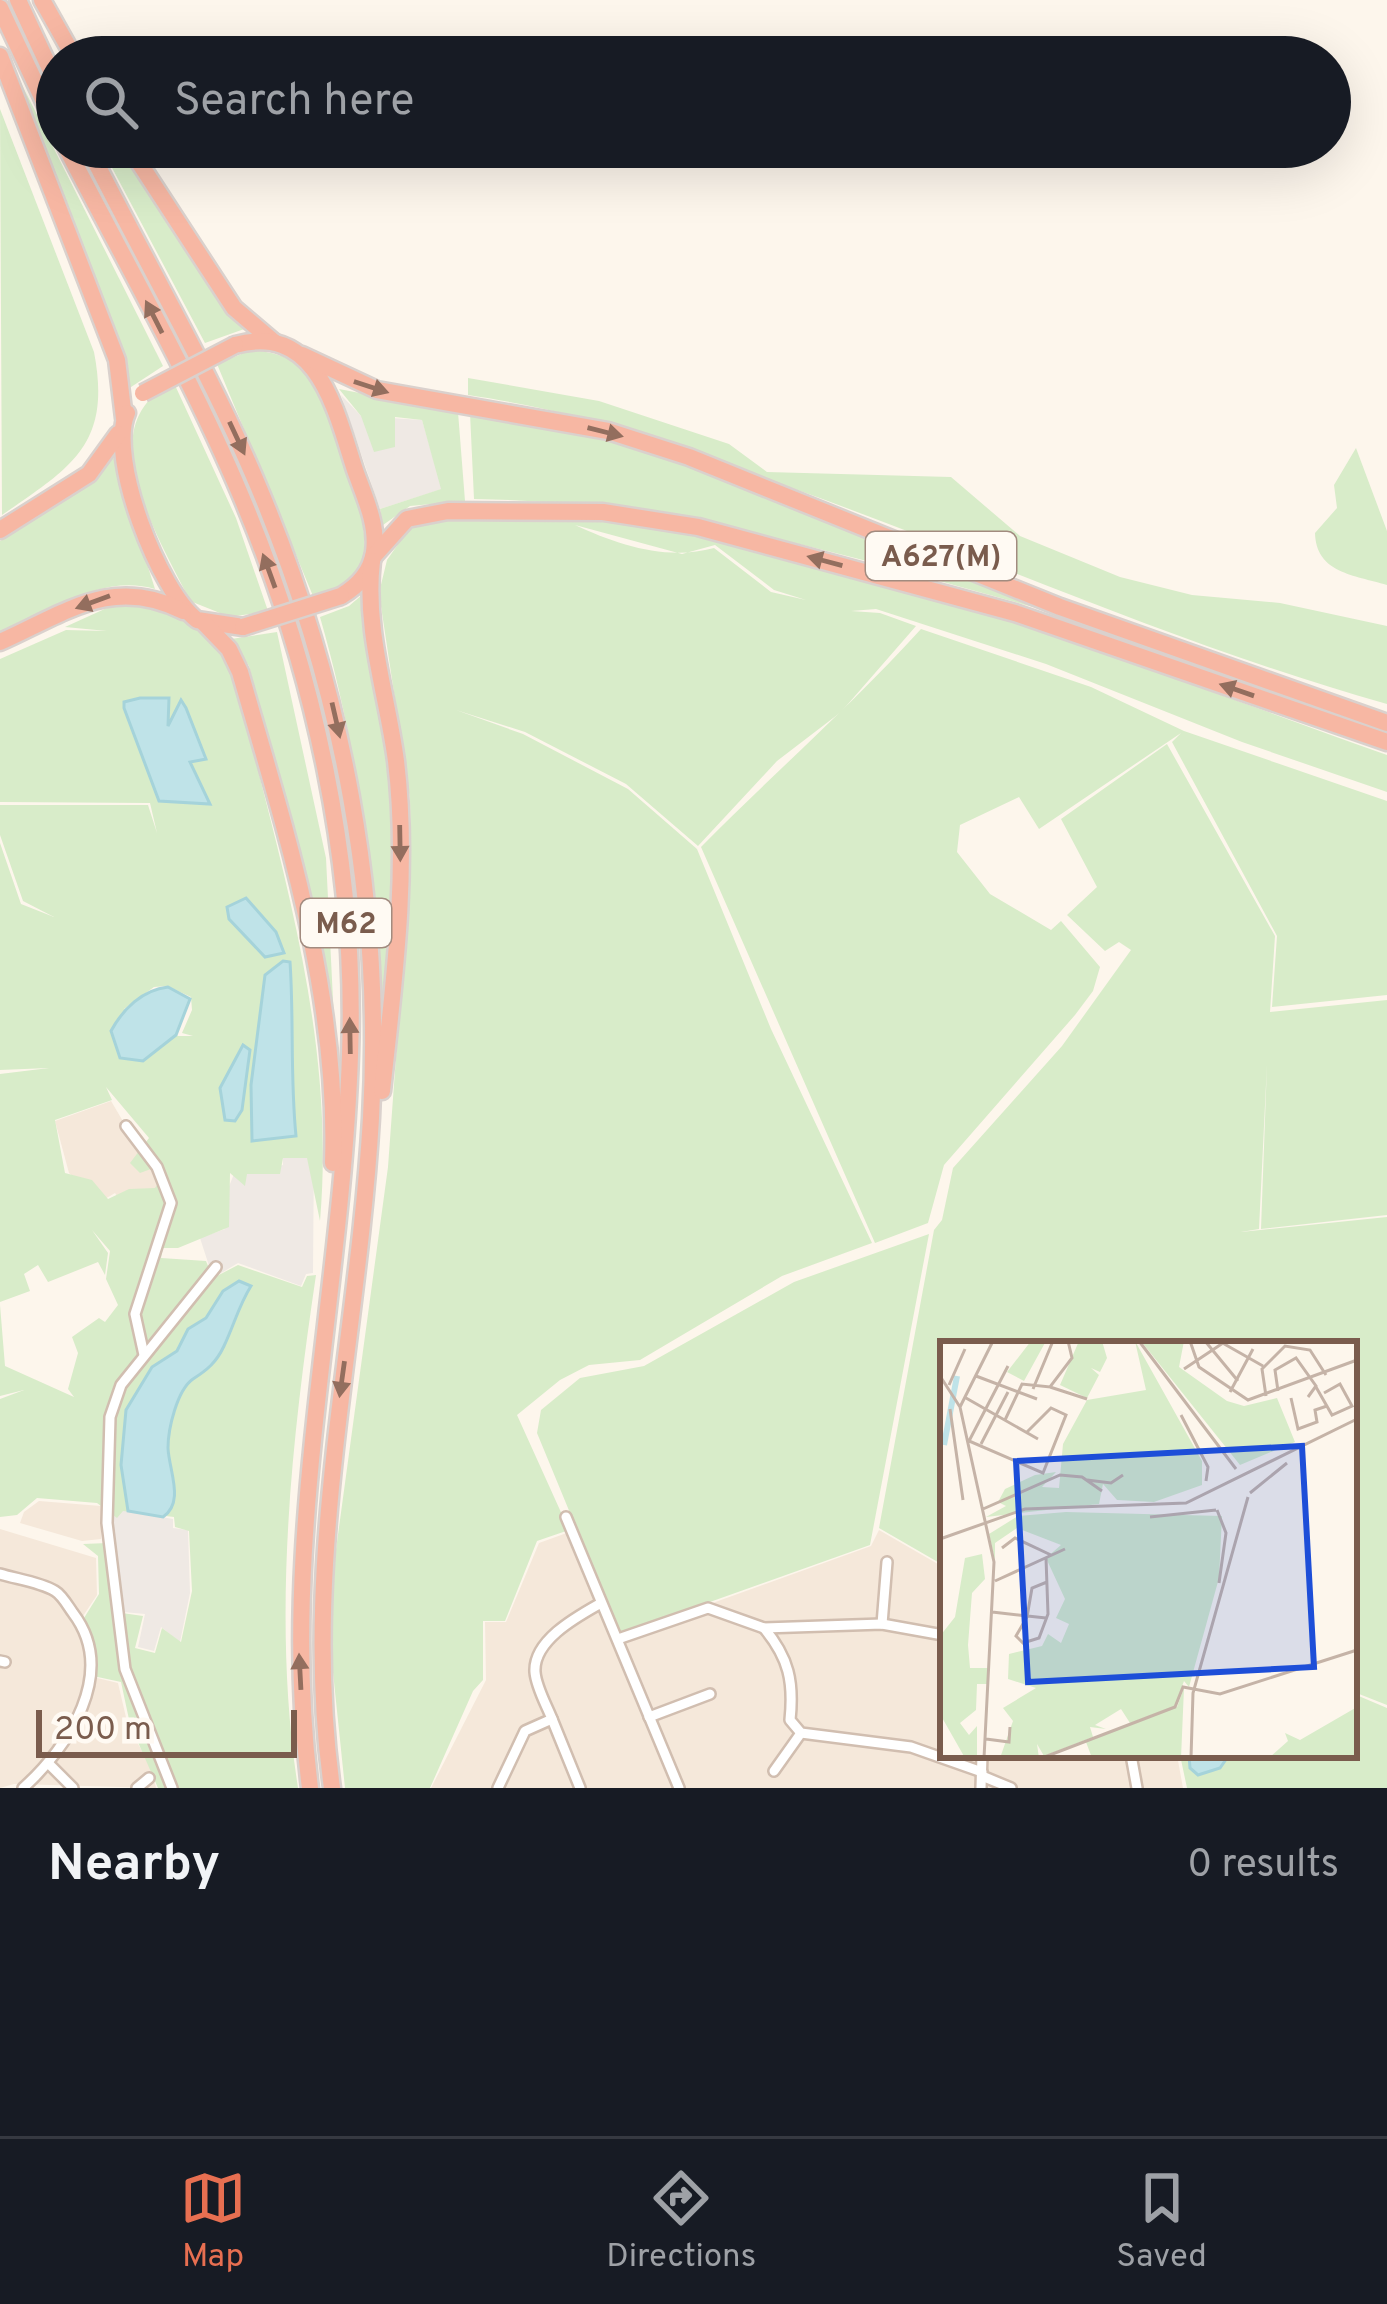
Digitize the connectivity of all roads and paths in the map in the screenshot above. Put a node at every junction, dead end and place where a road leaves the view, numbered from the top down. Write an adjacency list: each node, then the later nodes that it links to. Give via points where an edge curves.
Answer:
1 (18, 0): 5 (highway)
2 (42, 0): 4 (highway)
3 (0, 8): 7 (highway)
4 (62, 36)
5 (36, 38)
6 (0, 56): 8 (highway)
7 (36, 84)
8 (36, 150)
9 (43, 168): 15 (highway, via 117,360)
10 (77, 168): 28 (highway, M62, one-way to 10, via 351,1050 346,914 318,742 242,498)
11 (99, 168): 25 (highway, M62, one-way to 25, via 260,489 313,631 338,730 371,980 371,1115)
12 (143, 168): 13 (highway, via 234,308)
13 (278, 344): 14 (highway, A627(M)); 15 (highway, A627(M), bridge, via 235,345 143,393)
14 (302, 355): 17 (highway, via 329,392 374,526); 18 (highway, A627(M), one-way to 18, via 357,384 608,431 689,457)
15 (123, 421): 16 (highway, A627(M), via 89,474); 19 (highway, via 122,463 166,583)
16 (0, 530)
17 (372, 559): 19 (highway, A627(M), bridge, via 341,596 243,627); 23 (highway, A627(M), one-way to 17, via 1015,613 721,533 603,512 448,511 407,519); 25 (highway, M62, one-way to 25, via 369,609 396,761 400,862 389,1025)
18 (1024, 591): 21 (highway, A627(M)); 22 (highway, A627(M))
19 (197, 618): 20 (highway, A627(M), one-way to 20, via 121,593); 28 (highway, M62, via 240,672 327,1024 334,1136)
20 (0, 642)
21 (1387, 712)
22 (1387, 723)
23 (1387, 742)
24 (125, 1126): 27 (street, via 157,1167 171,1204 135,1314)
25 (358, 1263): 51 (highway, M62, one-way to 51, via 320,1605)
26 (216, 1267): 27 (street)
27 (144, 1355): 49 (street, via 110,1417 106,1523 125,1669)
28 (322, 1361): 50 (highway, M62, one-way to 28, via 299,1604)
29 (566, 1517): 32 (street)
30 (887, 1562): 33 (street)
31 (0, 1574): 42 (street, via 57,1591 83,1627 88,1691)
32 (602, 1603): 36 (street); 39 (street, via 540,1652 535,1672)
33 (882, 1624): 34 (street); 35 (street)
34 (764, 1628): 36 (street, via 708,1608); 40 (street, via 785,1653 794,1689 790,1720)
35 (940, 1634)
36 (618, 1639): 38 (street)
37 (710, 1694): 38 (street)
38 (649, 1717): 54 (street)
39 (552, 1720): 52 (street, via 525,1732); 53 (street)
40 (801, 1732): 43 (street); 45 (street, via 911,1748)
41 (1132, 1758): 56 (street)
42 (49, 1764): 46 (street); 47 (street)
43 (774, 1771)
44 (149, 1778): 48 (street)
45 (981, 1779): 55 (street)
46 (22, 1788)
47 (73, 1788)
48 (137, 1788)
49 (172, 1788)
50 (310, 1788)
51 (332, 1788)
52 (498, 1788)
53 (580, 1788)
54 (679, 1788)
55 (1011, 1788)
56 (1137, 1788)

